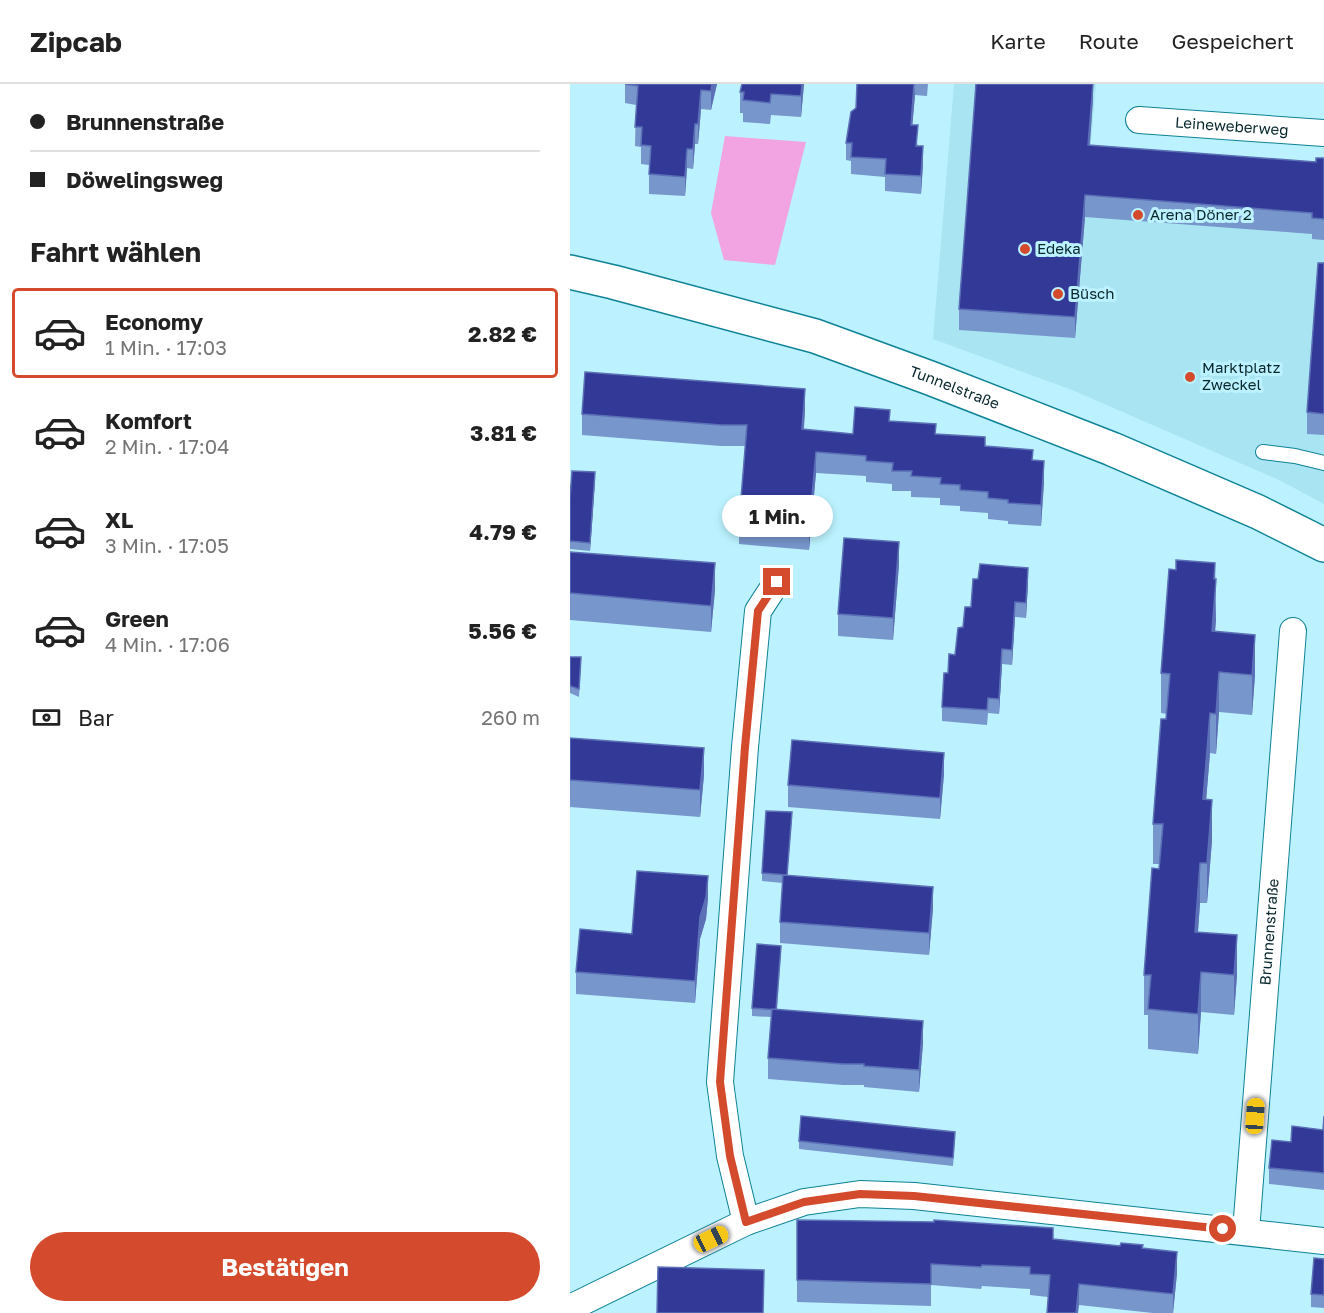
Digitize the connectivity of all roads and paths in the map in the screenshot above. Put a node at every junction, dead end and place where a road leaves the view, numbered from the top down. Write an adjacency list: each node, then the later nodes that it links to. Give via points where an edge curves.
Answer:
1 (1139, 120): 2 (street, Leineweberweg)
2 (1324, 133)
3 (570, 272): 6 (street, Tunnelstraße, via 815,336 1112,449)
4 (1263, 452): 5 (lane)
5 (1324, 463)
6 (1324, 545)
7 (777, 582): 9 (street, via 758,611 720,1082 730,1156)
8 (1293, 631): 10 (street, Brunnenstraße)
9 (746, 1222): 10 (street, via 804,1202 860,1194 914,1196); 12 (street)
10 (1246, 1231): 11 (street)
11 (1324, 1240)
12 (570, 1308)

